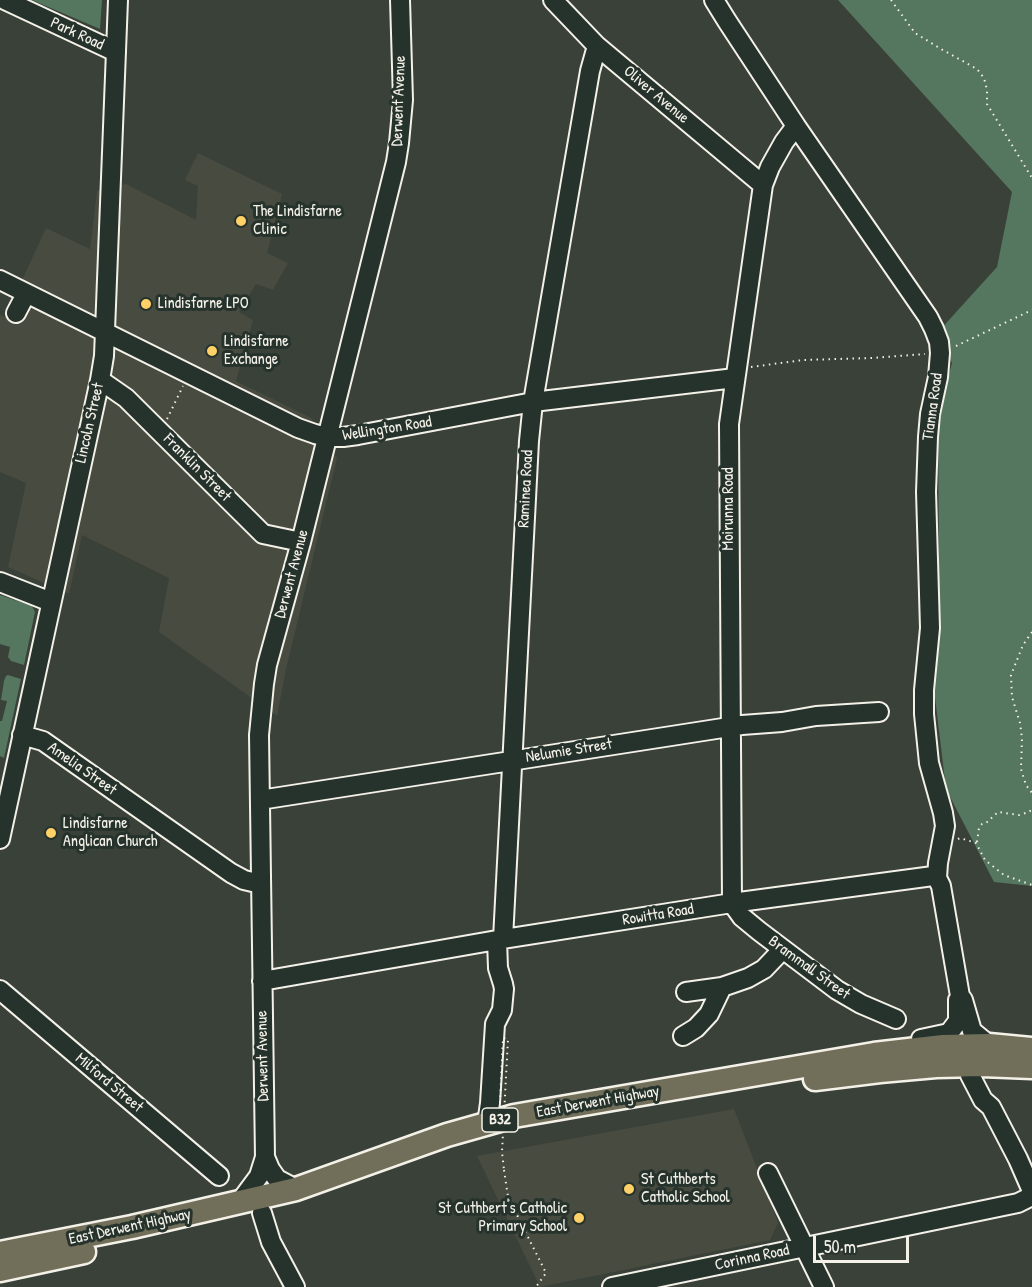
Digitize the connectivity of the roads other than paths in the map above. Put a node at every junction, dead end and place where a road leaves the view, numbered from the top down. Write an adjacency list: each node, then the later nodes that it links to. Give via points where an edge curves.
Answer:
1 (5, 0): 7 (street, Park Road)
2 (118, 0): 7 (street, Lincoln Street)
3 (400, 0): 17 (street, Derwent Avenue, via 403,100 399,144)
4 (553, 0): 6 (street, Oliver Avenue)
5 (714, 0): 8 (street, Tianna Road)
6 (597, 46): 9 (street, Oliver Avenue); 16 (street, Raminea Road)
7 (116, 52): 13 (street, Lincoln Street)
8 (796, 126): 9 (street, Moirunna Road); 27 (street, Tianna Road, via 928,317 940,353 928,437 930,628 924,690 929,763 944,820)
9 (763, 185): 14 (street, Moirunna Road)
10 (0, 280): 11 (street, Wellington Road)
11 (26, 294): 12 (street); 13 (street, Wellington Road)
12 (16, 312)
13 (104, 333): 15 (street, Lincoln Street); 17 (street, Wellington Road, via 298,428)
14 (735, 374): 16 (street, Wellington Road); 22 (street, Moirunna Road, via 729,423)
15 (100, 380): 18 (street, Franklin Street, via 126,398 263,534); 20 (street, Lincoln Street)
16 (533, 402): 17 (street, Wellington Road, via 358,435); 24 (street, Raminea Road)
17 (327, 437): 18 (street, Derwent Avenue)
18 (301, 542): 25 (street, Derwent Avenue, via 267,665 259,735)
19 (0, 582): 20 (street)
20 (51, 602): 23 (street, Lincoln Street)
21 (879, 712): 22 (street, Nelumie Street)
22 (730, 727): 24 (street, Nelumie Street); 29 (street, Moirunna Road)
23 (22, 735): 26 (street, Lincoln Street); 28 (street, Amelia Street, via 43,741 231,873)
24 (513, 760): 25 (street, Nelumie Street); 30 (street, Raminea Road)
25 (260, 800): 28 (street, Derwent Avenue)
26 (0, 839)
27 (937, 878): 29 (street, Rowitta Road); 36 (street)
28 (261, 884): 32 (street, Derwent Avenue)
29 (732, 903): 30 (street, Rowitta Road); 31 (street, Brammall Street, via 750,924)
30 (500, 939): 32 (street, Rowitta Road); 43 (street, Raminea Road, via 498,968 504,989 502,1010 495,1024)
31 (783, 949): 33 (street, via 757,974); 37 (street, Brammall Street, via 849,998)
32 (262, 981): 44 (street, Derwent Avenue)
33 (722, 987): 35 (street); 38 (street, via 709,1014)
34 (0, 990): 46 (street, Milford Street)
35 (686, 992)
36 (960, 996): 40 (street, via 958,1021 949,1033 918,1039); 41 (street)
37 (896, 1019)
38 (683, 1036)
39 (1032, 1049): 41 (main road, East Derwent Highway / B32)
40 (895, 1051): 41 (main road, East Derwent Highway / B32, via 943,1046); 43 (main road, East Derwent Highway / B32, via 514,1116)
41 (977, 1055): 42 (main road, East Derwent Highway / B32); 48 (street, via 991,1107); 51 (main road, East Derwent Highway / B32, via 936,1066 824,1078 524,1129)
42 (1032, 1067)
43 (487, 1124): 47 (main road, East Derwent Highway / B32)
44 (265, 1157): 47 (street, via 277,1179); 50 (street, Derwent Avenue, via 259,1176)
45 (768, 1173): 52 (street)
46 (219, 1176)
47 (296, 1189): 50 (main road, East Derwent Highway / B32)
48 (1032, 1191)
49 (1032, 1196): 52 (street, Corinna Road, via 1018,1203)
50 (239, 1203): 53 (main road, East Derwent Highway / B32)
51 (262, 1213): 54 (main road, East Derwent Highway / B32); 55 (street, via 271,1242)
52 (804, 1247): 56 (street, Corinna Road); 57 (street)
53 (0, 1253)
54 (0, 1270)
55 (295, 1287)
56 (612, 1287)
57 (824, 1287)

